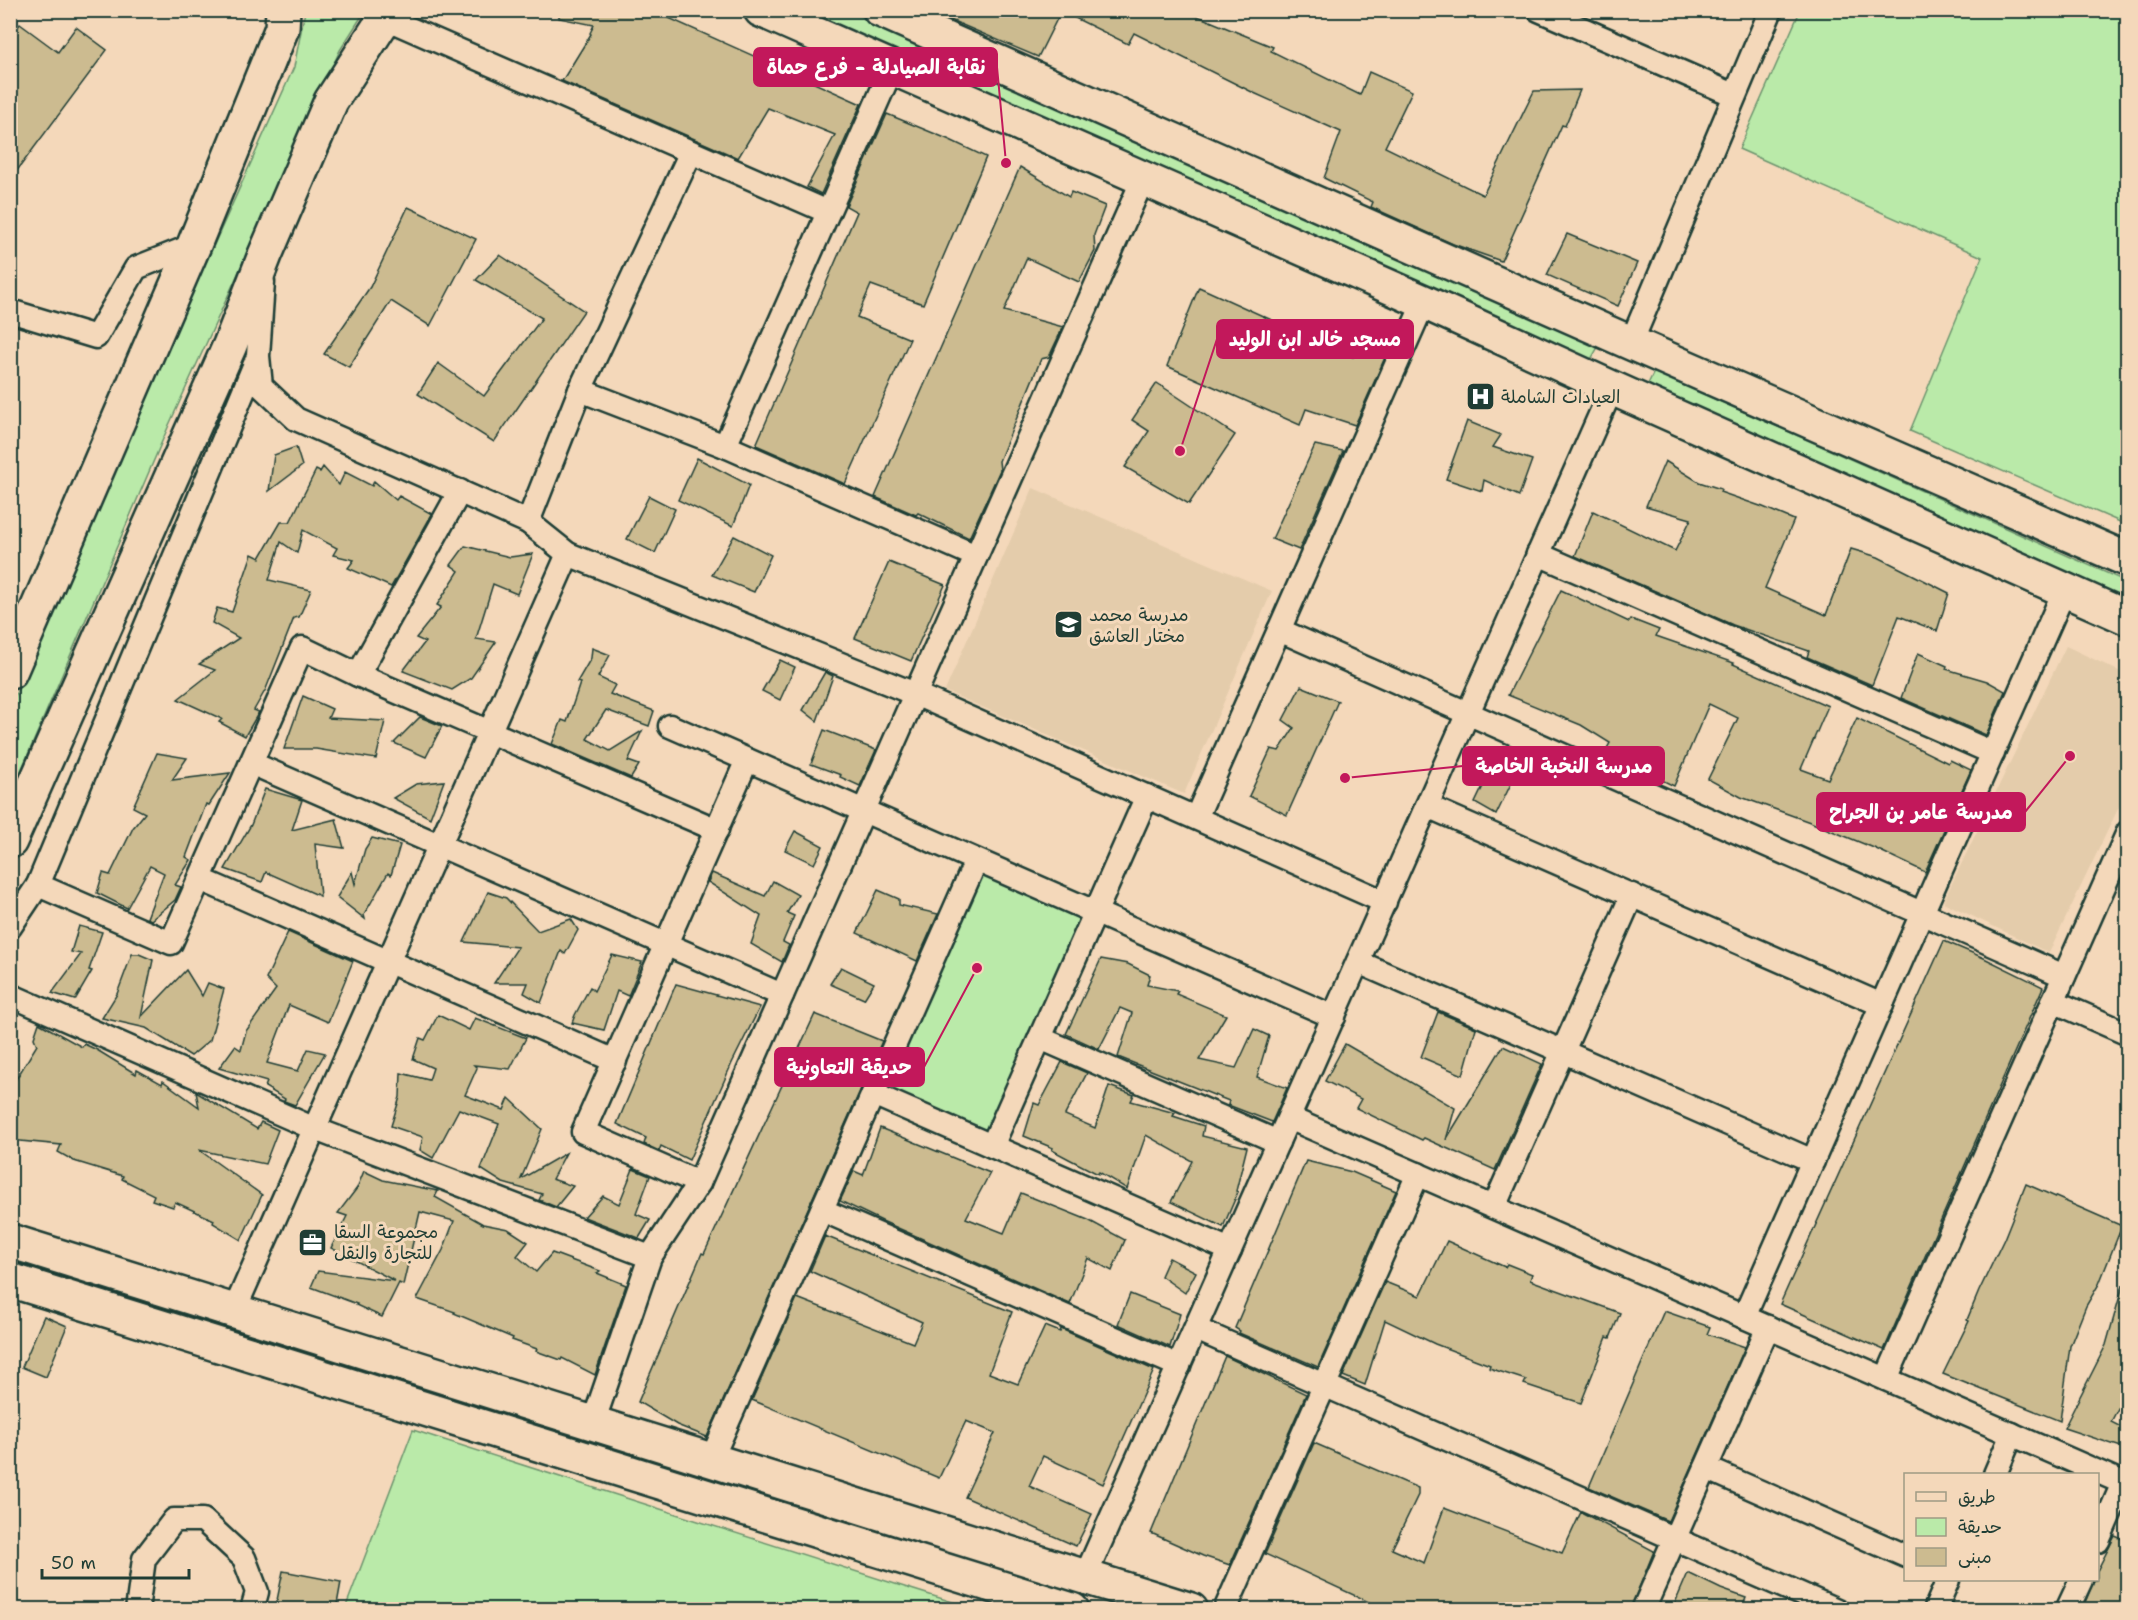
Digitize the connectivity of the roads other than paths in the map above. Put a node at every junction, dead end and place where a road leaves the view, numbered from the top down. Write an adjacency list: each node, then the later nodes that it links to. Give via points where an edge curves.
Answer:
1 (283, 10): 12 (main road, via 282,28)
2 (761, 10): 7 (main road)
3 (880, 10): 16 (main road)
4 (1539, 10): 8 (street)
5 (1771, 10): 8 (street)
6 (387, 14): 9 (street); 13 (main road, via 331,101)
7 (892, 68): 10 (main road); 11 (street)
8 (1734, 95): 16 (street)
9 (691, 152): 11 (street); 19 (street)
10 (1143, 178): 14 (main road); 25 (street)
11 (828, 212): 20 (street)
12 (194, 245): 15 (street, via 136,268 96,337); 30 (main road)
13 (265, 255): 17 (street); 45 (main road, via 230,345)
14 (1424, 302): 18 (main road); 29 (street)
15 (10, 311)
16 (1631, 343): 18 (main road, via 1644,357 1644,375 1630,388); 26 (main road)
17 (258, 356): 21 (street, via 261,386 296,419); 49 (street)
18 (1612, 388): 24 (street); 27 (main road)
19 (580, 390): 20 (street); 22 (street)
20 (725, 446): 25 (street)
21 (460, 491): 22 (street); 31 (street)
22 (528, 522): 23 (street)
23 (568, 554): 32 (street); 35 (street)
24 (1538, 554): 33 (street); 36 (street)
25 (976, 556): 32 (street)
26 (2127, 560)
27 (2065, 589): 28 (main road); 36 (street)
28 (2127, 618)
29 (1279, 630): 33 (street); 42 (street)
30 (10, 672)
31 (358, 675): 35 (street); 38 (street, via 302,648)
32 (915, 694): 39 (street); 41 (street)
33 (1468, 713): 40 (street); 52 (street)
34 (670, 726): 37 (street)
35 (490, 731): 43 (street); 46 (street)
36 (1993, 753): 52 (street)
37 (747, 760): 41 (street); 43 (street)
38 (251, 763): 46 (street); 48 (street)
39 (1147, 796): 42 (street); 53 (street)
40 (1427, 806): 50 (street); 51 (street)
41 (864, 811): 47 (street); 60 (street)
42 (1196, 818): 51 (street)
43 (717, 830): 55 (street)
44 (2127, 832): 58 (street)
45 (10, 841)
46 (440, 845): 55 (street); 56 (street)
47 (976, 861): 53 (street); 68 (street)
48 (200, 879): 49 (street, via 171,944); 56 (street)
49 (38, 885): 54 (street)
50 (1632, 896): 62 (street); 66 (street)
51 (1384, 902): 57 (street)
52 (1922, 912): 58 (street); 62 (street)
53 (1096, 913): 63 (street); 65 (street)
54 (10, 927)
55 (666, 944): 60 (street); 67 (street)
56 (388, 962): 67 (street); 70 (street)
57 (1358, 962): 63 (street); 66 (street)
58 (2064, 976): 61 (street)
59 (10, 995): 70 (street)
60 (782, 995): 75 (street)
61 (2053, 1001): 64 (street); 87 (street)
62 (1882, 1005): 73 (street)
63 (1334, 1017): 69 (street)
64 (2127, 1034)
65 (1041, 1038): 71 (street); 72 (street)
66 (1563, 1052): 73 (street); 76 (street)
67 (615, 1061): 75 (street, via 583,1132)
68 (873, 1094): 72 (street); 77 (street)
69 (1289, 1118): 71 (street); 74 (street)
70 (315, 1128): 80 (street); 82 (street)
71 (1278, 1142): 79 (street)
72 (993, 1146): 79 (street)
73 (1812, 1161): 83 (street)
74 (1418, 1174): 76 (street); 88 (street)
75 (699, 1183): 80 (street)
76 (1494, 1207): 83 (street)
77 (822, 1210): 86 (street); 91 (street)
78 (10, 1240): 82 (main road)
79 (1230, 1250): 85 (street)
80 (650, 1257): 89 (street)
81 (10, 1280): 103 (main road)
82 (234, 1311): 89 (main road)
83 (1744, 1317): 84 (street)
84 (1768, 1327): 87 (street); 92 (street)
85 (1196, 1329): 86 (street); 88 (street)
86 (1179, 1366): 98 (street)
87 (1886, 1379): 90 (street)
88 (1325, 1385): 96 (street); 105 (street)
89 (593, 1423): 91 (main road)
90 (2012, 1434): 93 (street); 94 (street)
91 (711, 1460): 98 (main road)
92 (1706, 1468): 96 (street); 97 (street)
93 (1995, 1473)
94 (2125, 1484): 95 (street)
95 (2099, 1537)
96 (1675, 1538): 106 (street); 107 (street)
97 (1904, 1556)
98 (1085, 1577): 104 (main road)
99 (1948, 1581): 108 (street)
100 (2080, 1581): 109 (street)
101 (137, 1610): 102 (street, via 144,1559 174,1520 203,1520 244,1558 257,1592)
102 (252, 1610)
103 (1072, 1610)
104 (1191, 1610)
105 (1225, 1610)
106 (1643, 1610)
107 (1837, 1610)
108 (1935, 1610)
109 (2067, 1610)

